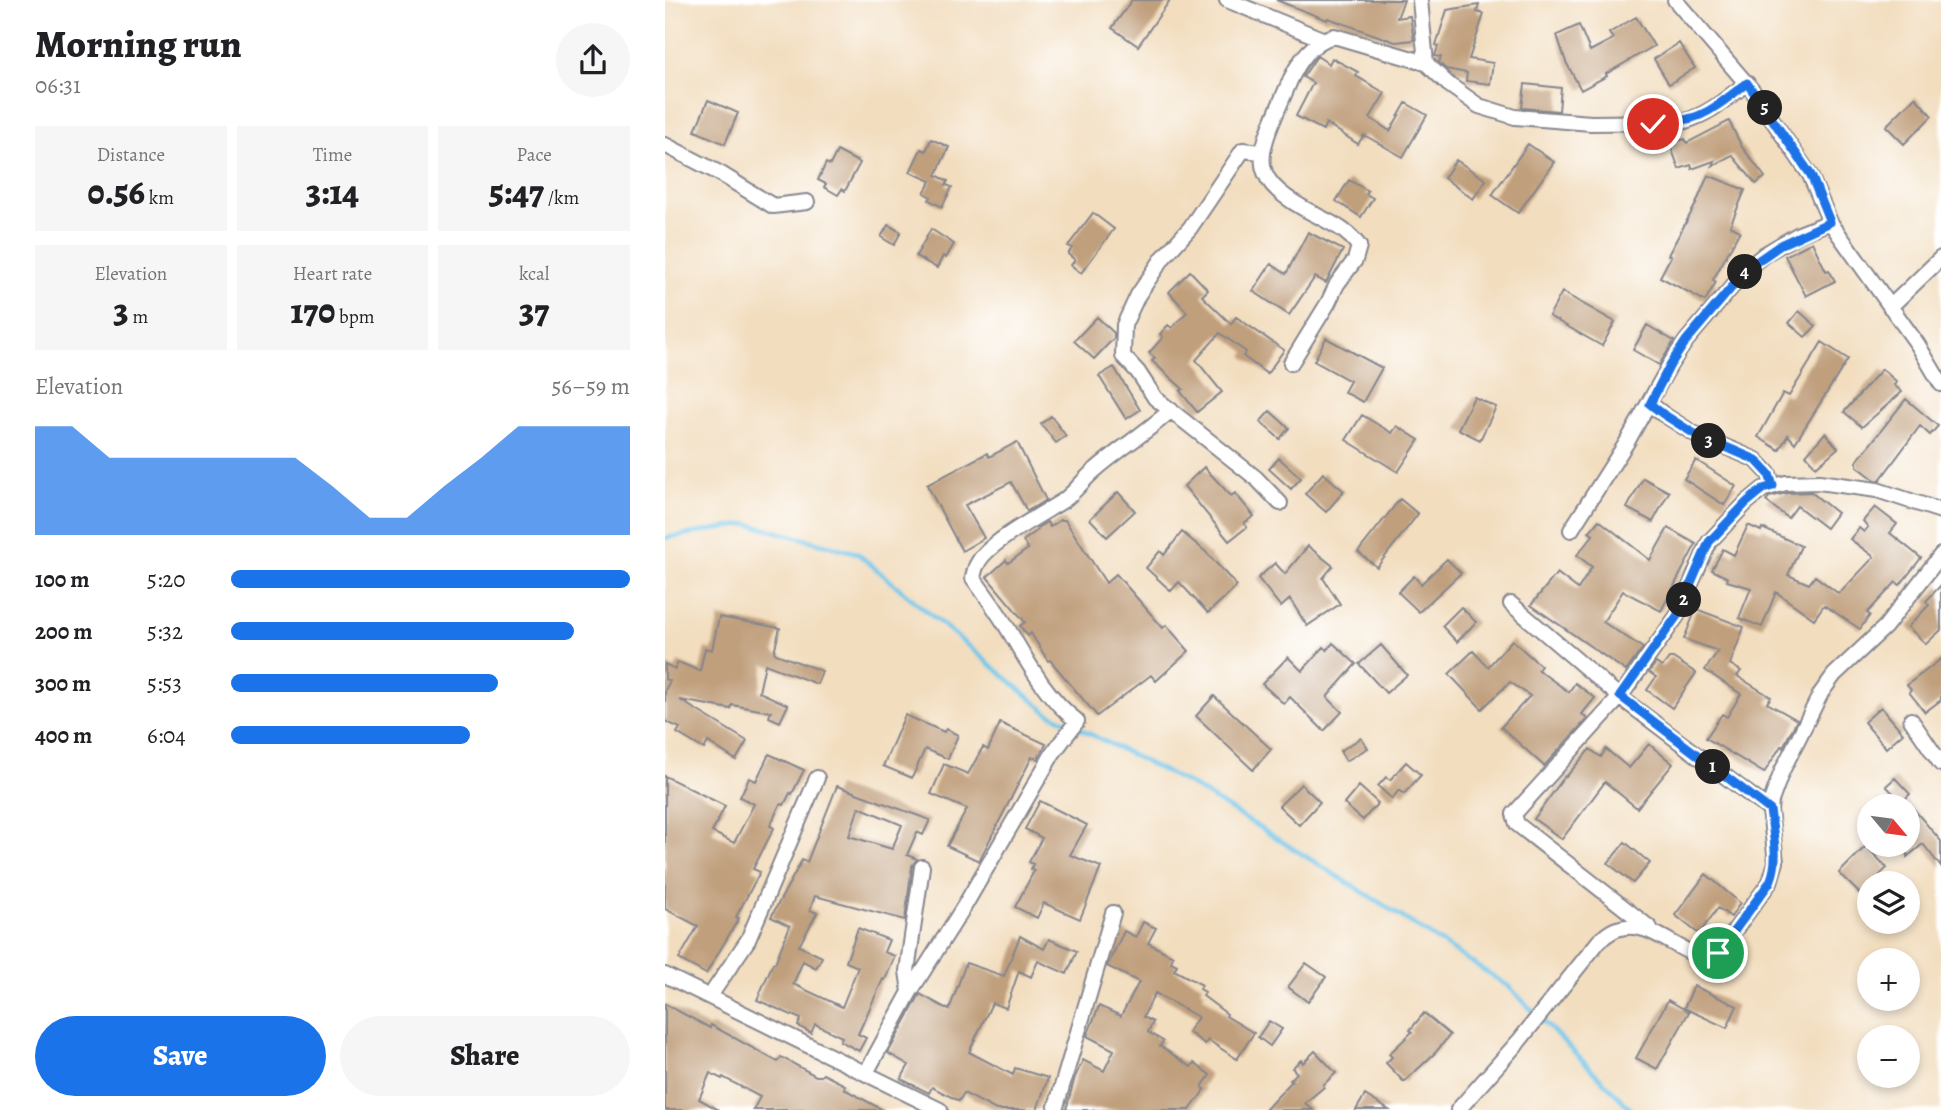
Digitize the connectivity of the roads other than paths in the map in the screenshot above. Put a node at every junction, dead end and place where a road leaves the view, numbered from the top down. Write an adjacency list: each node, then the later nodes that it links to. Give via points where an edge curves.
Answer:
1 (1227, 0): 4 (street)
2 (1420, 0): 5 (street)
3 (1675, 0): 6 (street)
4 (1322, 39): 5 (street, via 1334,36); 8 (street, via 1309,50 1287,86)
5 (1426, 63): 6 (street, via 1448,84 1489,110 1515,117 1591,123 1682,122 1712,109)
6 (1747, 83): 10 (street, via 1811,175)
7 (665, 145): 9 (street, via 773,206)
8 (1261, 152): 13 (street, via 1271,185 1290,202 1349,232 1359,246 1355,260); 16 (street, via 1243,150 1190,228 1163,258 1124,325 1123,356 1155,398)
9 (807, 202)
10 (1830, 222): 12 (street); 15 (street, via 1790,239 1749,267 1686,341)
11 (1941, 258): 12 (street)
12 (1890, 307): 14 (street)
13 (1291, 363)
14 (1941, 384)
15 (1650, 404): 17 (street, via 1693,433 1756,460); 20 (street)
16 (1171, 411): 18 (street, via 1256,478); 32 (street, via 1094,470 1065,499 1002,538 978,560 973,578 1020,652 1077,721)
17 (1773, 486): 19 (street, via 1819,482 1877,489); 23 (street, via 1746,503 1709,542 1677,616)
18 (1280, 503)
19 (1941, 511)
20 (1571, 530)
21 (1941, 555): 27 (street, via 1885,627 1827,683 1782,771)
22 (1511, 604): 23 (street)
23 (1620, 696): 27 (street); 30 (street, via 1514,818)
24 (1911, 720): 25 (street)
25 (1941, 764)
26 (817, 778): 33 (street, via 748,940)
27 (1770, 810): 30 (street, via 1775,872 1718,953 1696,956)
28 (922, 867): 32 (street, via 907,971)
29 (1113, 913): 36 (street)
30 (1655, 932): 37 (street, via 1635,926 1615,929 1599,942)
31 (665, 975): 33 (street)
32 (910, 992): 34 (street)
33 (710, 996): 34 (street)
34 (866, 1073): 35 (street)
35 (940, 1110)
36 (1055, 1110)
37 (1458, 1110)

